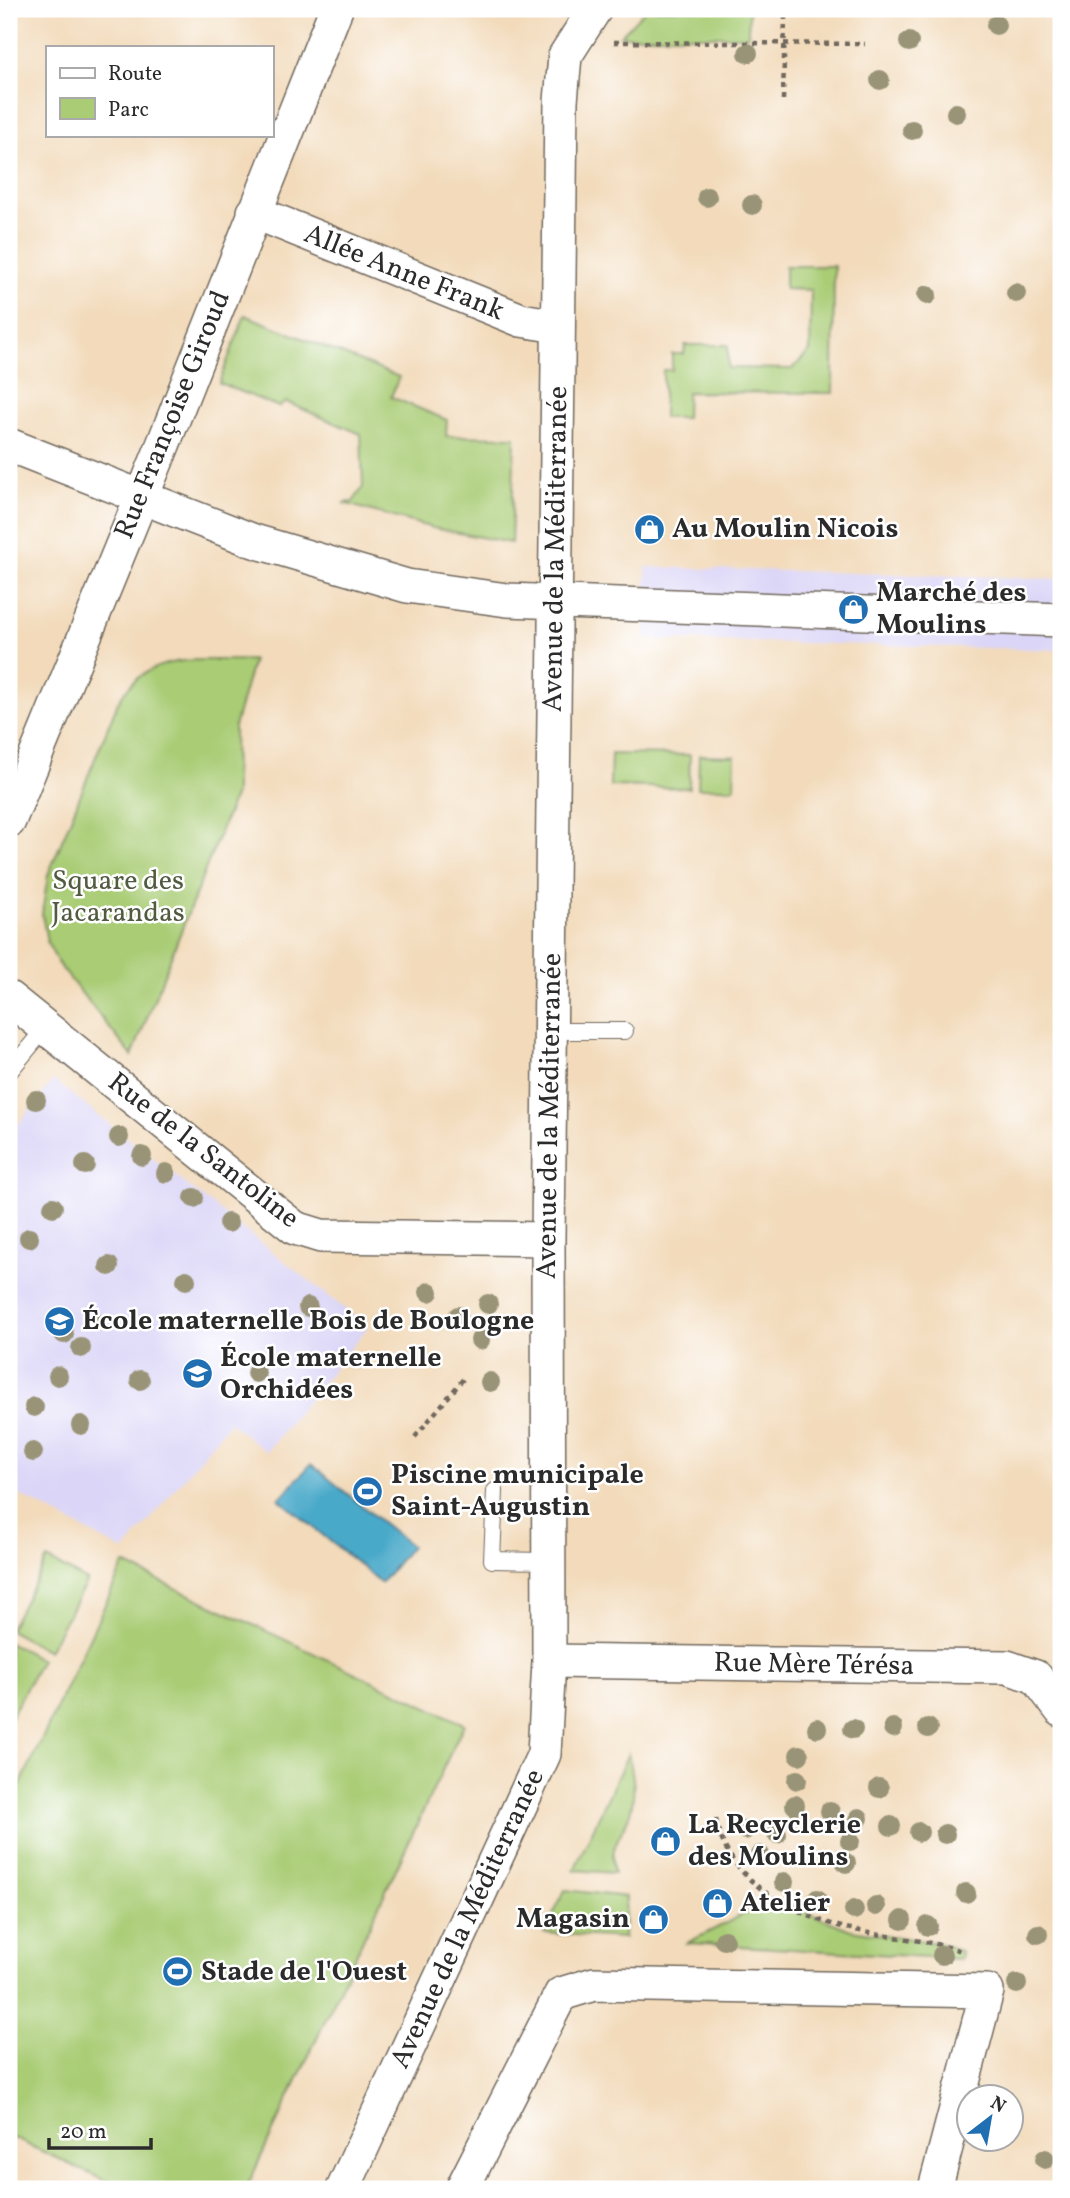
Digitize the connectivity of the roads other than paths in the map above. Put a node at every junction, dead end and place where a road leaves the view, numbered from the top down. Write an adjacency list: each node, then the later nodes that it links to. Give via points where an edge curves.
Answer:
1 (336, 9): 3 (street, Rue Françoise Giroud)
2 (596, 9): 4 (street, Avenue de la Méditerranée, via 565,56)
3 (254, 212): 4 (street, Allée Anne Frank, via 521,320); 6 (street, Rue Françoise Giroud)
4 (557, 326): 7 (street, Avenue de la Méditerranée)
5 (9, 445): 6 (street)
6 (140, 499): 7 (street, via 254,541 407,586 470,597); 9 (street, Rue Françoise Giroud)
7 (556, 603): 8 (street); 12 (street, Avenue de la Méditerranée)
8 (1061, 620)
9 (9, 821)
10 (9, 998): 11 (street, Rue de la Santoline)
11 (45, 1028): 14 (lane); 15 (street, Rue de la Santoline, via 295,1228 321,1236)
12 (551, 1031): 13 (lane); 15 (street, Avenue de la Méditerranée)
13 (625, 1031)
14 (9, 1072)
15 (548, 1239): 17 (street, Avenue de la Méditerranée)
16 (495, 1490): 17 (lane, via 492,1560)
17 (548, 1561): 18 (street, Avenue de la Méditerranée)
18 (549, 1661): 19 (street, Rue Mère Térésa, via 1007,1667 1036,1677); 20 (street, Avenue de la Méditerranée, via 544,1754 538,1770)
19 (1061, 1710)
20 (343, 2189)
21 (462, 2189): 22 (street, via 561,1994 594,1984 987,1990)
22 (935, 2189)

